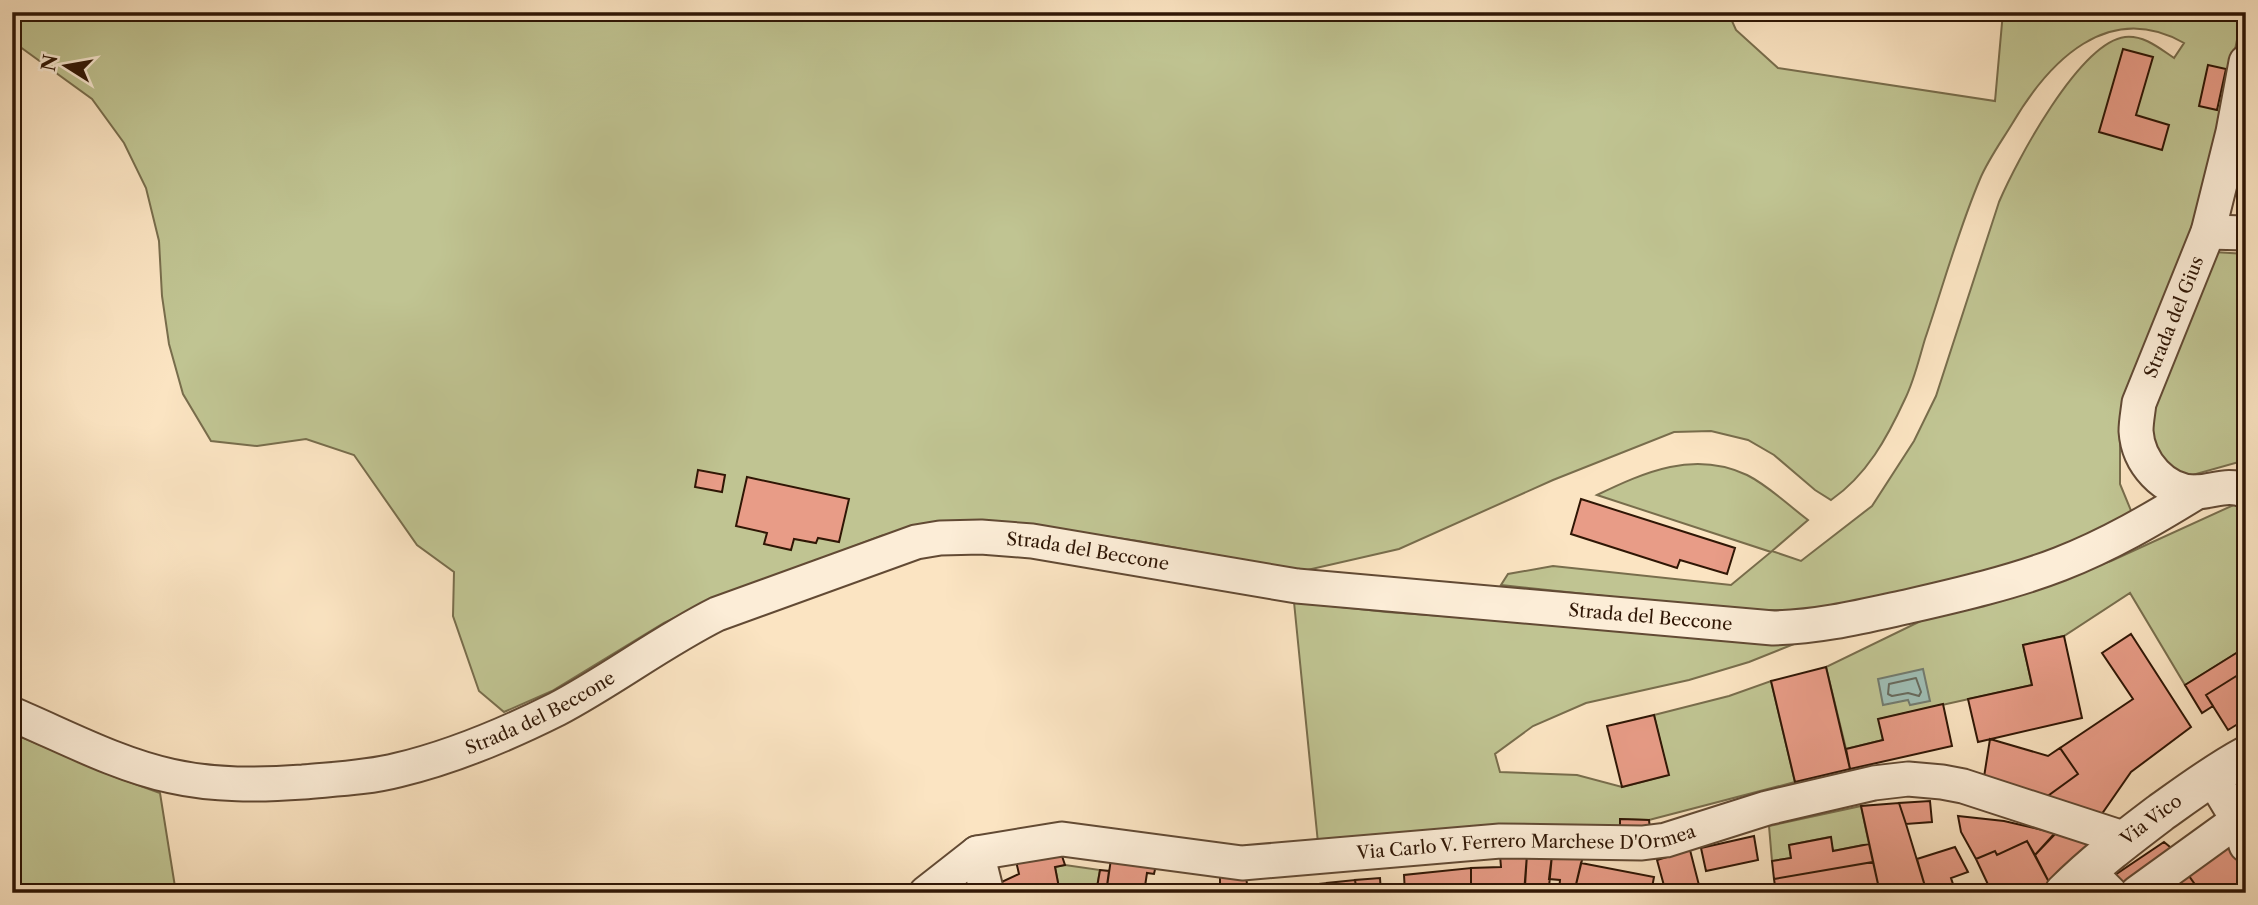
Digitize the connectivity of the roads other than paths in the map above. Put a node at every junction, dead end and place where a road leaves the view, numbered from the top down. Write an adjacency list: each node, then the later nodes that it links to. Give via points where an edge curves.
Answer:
1 (2246, 62): 2 (street, Strada del Gius)
2 (2208, 232): 3 (street); 5 (street, Strada del Gius, via 2139,403 2136,431 2142,454 2156,476 2176,488)
3 (2246, 233)
4 (2246, 491): 5 (street, Strada del Gius, via 2227,487)
5 (2197, 492): 6 (street, Strada del Beccone, via 2139,528 2057,565 1943,598 1835,622 1773,628 1297,586 1032,541 981,537 928,540 886,551 717,614 559,707 443,758 352,777 250,785 171,776)
6 (12, 715)
7 (2246, 755): 8 (street, Via Vico)
8 (2212, 777): 9 (street); 10 (street, Via Vico)
9 (2242, 833): 15 (street)
10 (2126, 839): 11 (street, Via Carlo V. Ferrero Marchese D'Ormea, via 1963,786 1908,779 1767,808 1666,840 1642,843 1500,841 1242,863 1062,839); 12 (street, Via Vico)
11 (977, 853): 13 (street, Via Carlo V. Ferrero Marchese D'Ormea); 14 (street)
12 (2087, 885)
13 (926, 893)
14 (987, 893)
15 (2137, 893)

